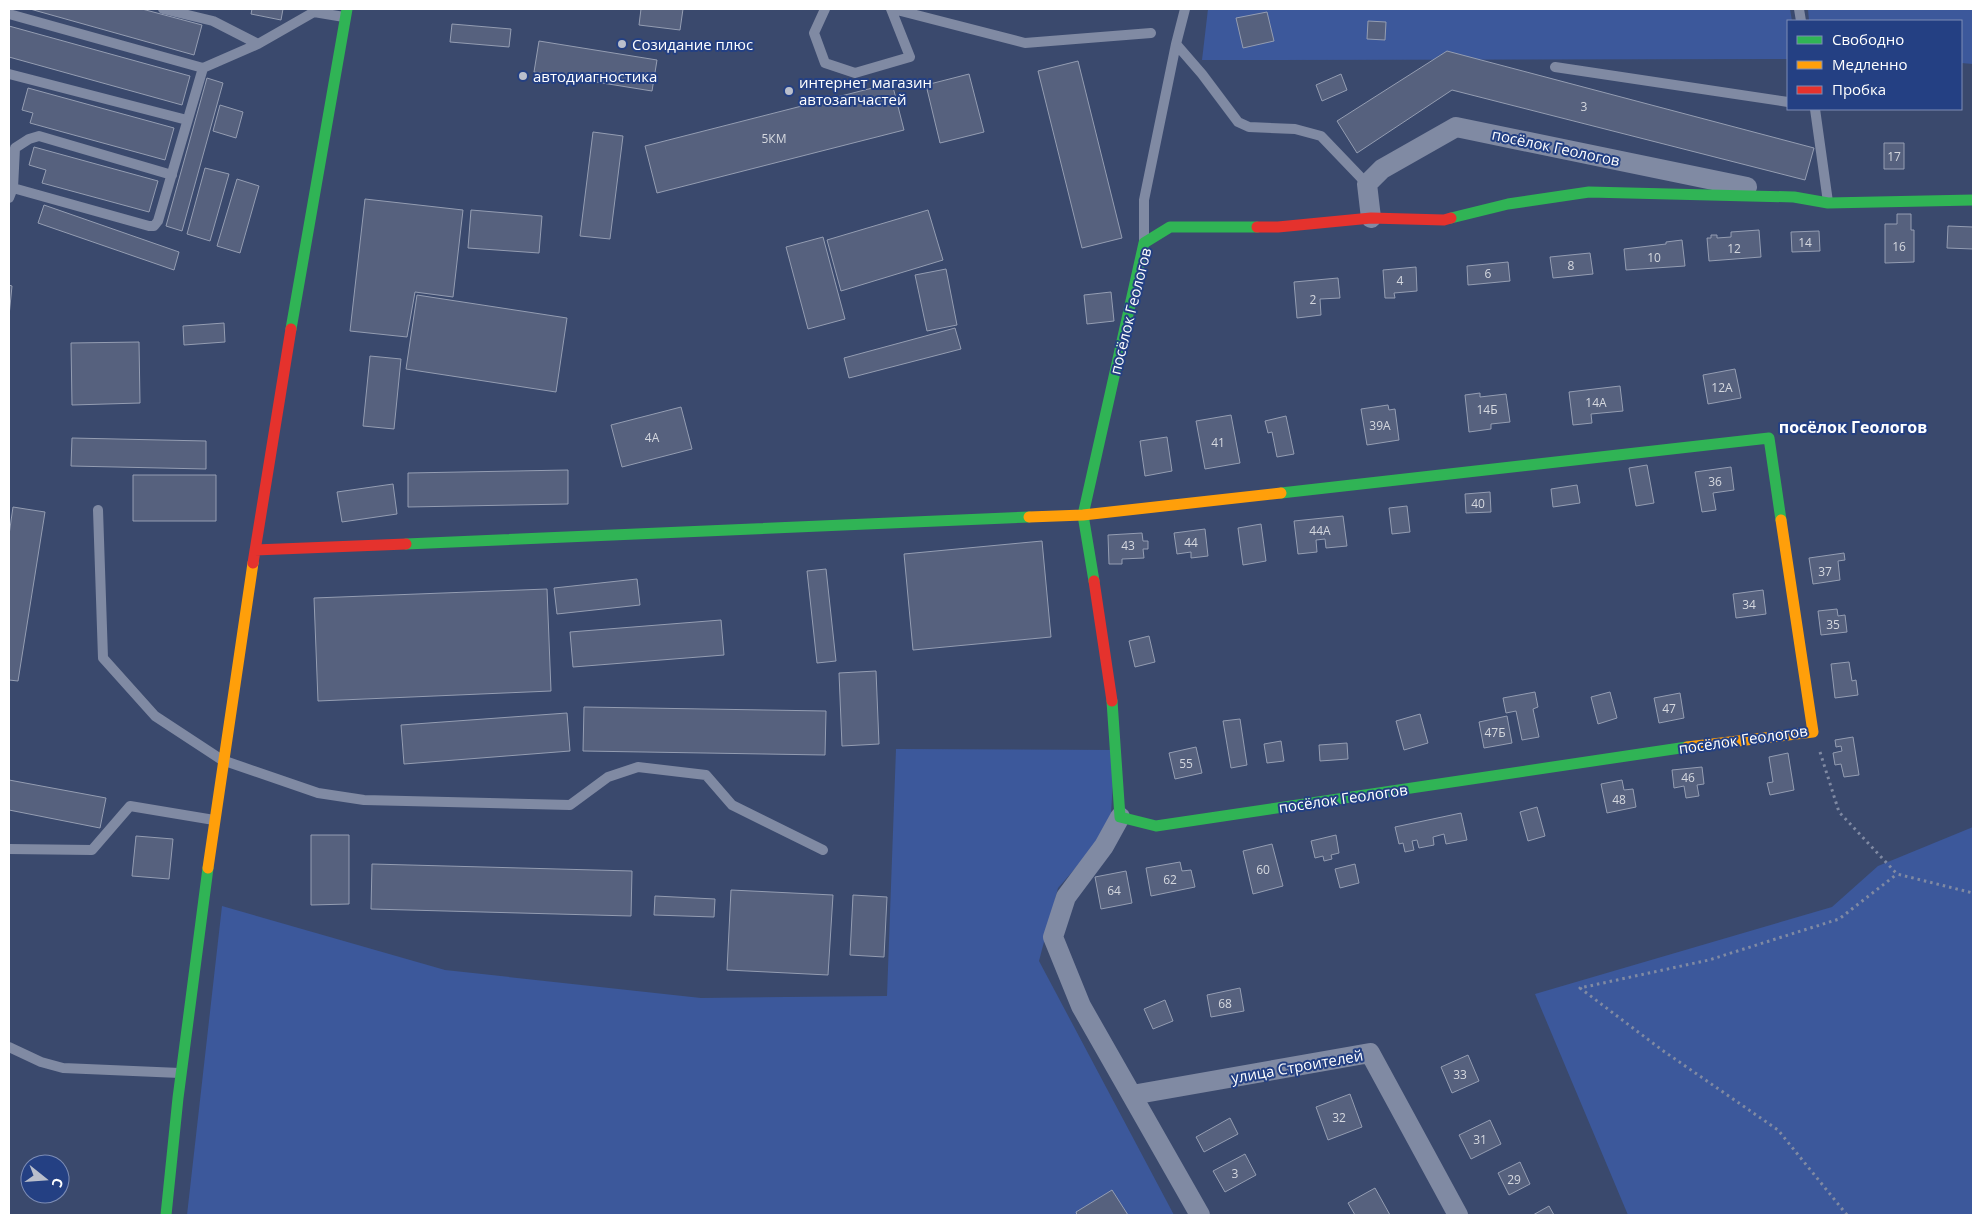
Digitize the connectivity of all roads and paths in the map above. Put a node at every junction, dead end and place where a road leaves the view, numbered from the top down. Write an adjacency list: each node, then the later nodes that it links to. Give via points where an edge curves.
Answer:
1 (163, 9): 9 (lane, via 213,21)
2 (825, 9): 3 (lane, via 814,33 824,63 855,73 910,57)
3 (892, 9): 8 (lane, via 1025,43)
4 (1186, 9): 10 (lane)
5 (312, 11): 6 (lane); 9 (lane)
6 (346, 13): 28 (street)
7 (9, 14): 12 (lane)
8 (1151, 33)
9 (258, 44): 12 (lane)
10 (1176, 44): 18 (lane, via 1238,122 1249,127 1296,129 1321,136); 25 (lane, via 1144,200)
11 (1556, 67): 14 (lane)
12 (202, 68): 16 (lane)
13 (9, 74): 16 (lane)
14 (1787, 102)
15 (1815, 110): 23 (lane)
16 (187, 120): 17 (lane)
17 (172, 175): 19 (lane, via 154,226); 19 (lane, via 39,136 15,148)
18 (1367, 184): 20 (street, посёлок Геологов, via 1382,169 1456,126); 24 (street)
19 (13, 188): 21 (lane)
20 (1794, 197): 23 (street, посёлок Геологов); 24 (street, посёлок Геологов, via 1590,192 1508,204 1444,220)
21 (9, 198)
22 (1973, 200): 23 (street, посёлок Геологов)
23 (1828, 203)
24 (1371, 218): 25 (street, посёлок Геологов, via 1278,228 1170,227)
25 (1144, 243): 27 (street, посёлок Геологов)
26 (98, 510): 30 (lane, via 103,658 155,716)
27 (1083, 514): 28 (street); 29 (street, посёлок Геологов, via 1769,438); 31 (street, посёлок Геологов, via 1111,687)
28 (254, 550): 30 (street)
29 (1814, 732): 31 (street, посёлок Геологов, via 1677,748 1156,826); 35 (path, via 1839,812)
30 (222, 760): 32 (street); 34 (lane, via 318,793 364,800 570,805 608,777 638,766 706,775 732,805)
31 (1120, 817): 39 (street, via 1104,846 1066,897 1053,937 1080,1006)
32 (214, 820): 33 (lane, via 130,806 92,850); 38 (street)
33 (9, 849)
34 (823, 850)
35 (1897, 874): 36 (path); 43 (path, via 1839,919 1709,960 1580,988 1662,1050 1778,1130)
36 (1973, 893)
37 (9, 1047): 38 (lane, via 63,1068)
38 (181, 1073): 40 (street)
39 (1132, 1095): 41 (street); 42 (street, улица Строителей, via 1370,1053)
40 (166, 1215)
41 (1200, 1215)
42 (1458, 1215)
43 (1847, 1215)

